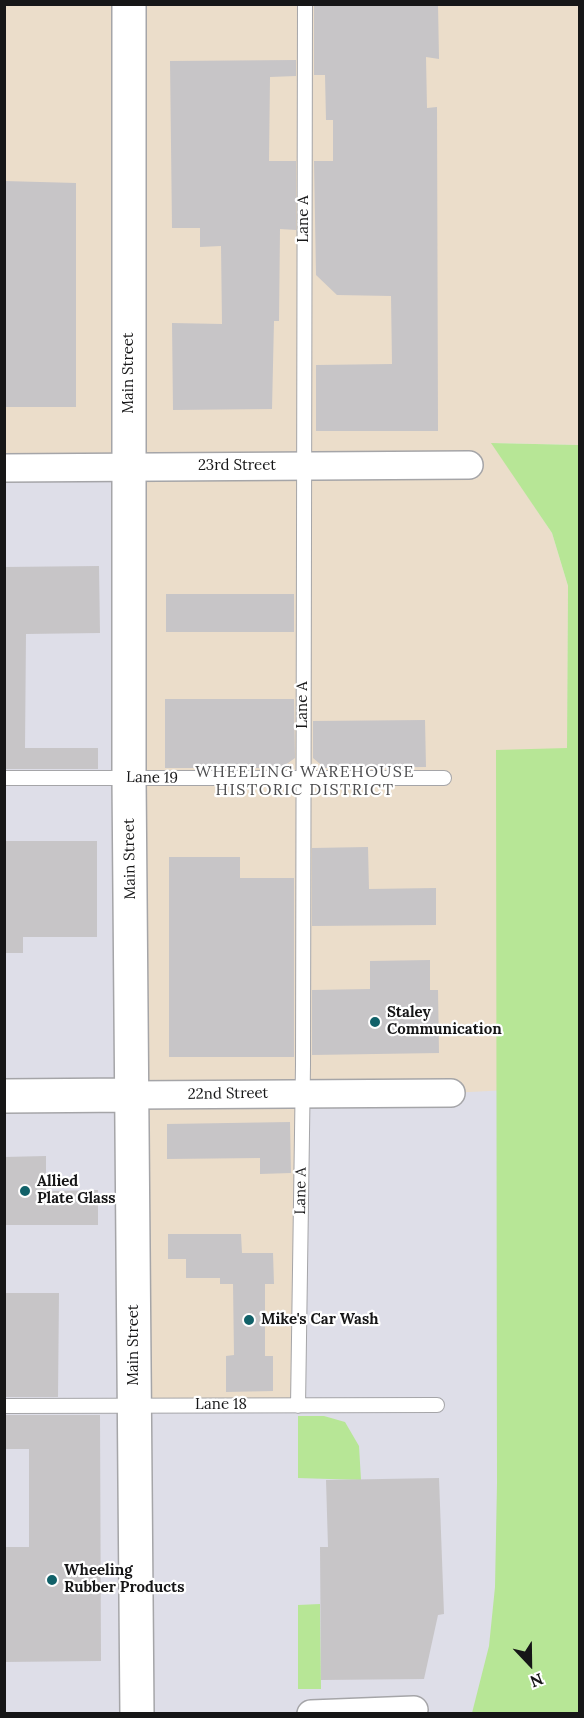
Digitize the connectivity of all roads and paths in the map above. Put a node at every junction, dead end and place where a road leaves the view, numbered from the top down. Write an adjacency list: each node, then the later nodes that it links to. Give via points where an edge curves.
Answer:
1 (129, 4): 5 (street, Main Street)
2 (305, 4): 4 (lane, Lane A)
3 (469, 465): 4 (street, 23rd Street)
4 (303, 466): 5 (street, 23rd Street); 10 (lane, Lane A)
5 (129, 467): 6 (street, 23rd Street); 8 (street, Main Street)
6 (4, 468)
7 (4, 778): 8 (lane, Lane 19)
8 (129, 778): 10 (lane, Lane 19); 13 (street, Main Street)
9 (444, 778): 10 (lane, Lane 19)
10 (303, 780): 12 (lane, Lane A)
11 (451, 1093): 12 (street, 22nd Street)
12 (303, 1094): 13 (street, 22nd Street); 18 (lane, Lane A)
13 (132, 1095): 14 (street, 22nd Street); 15 (street, Main Street)
14 (4, 1096)
15 (134, 1405): 17 (lane, Lane 18); 18 (lane, Lane 18); 20 (street, Main Street)
16 (437, 1405): 18 (lane, Lane 18)
17 (4, 1406)
18 (298, 1406)
19 (414, 1710): 21 (street)
20 (137, 1713)
21 (310, 1713)

